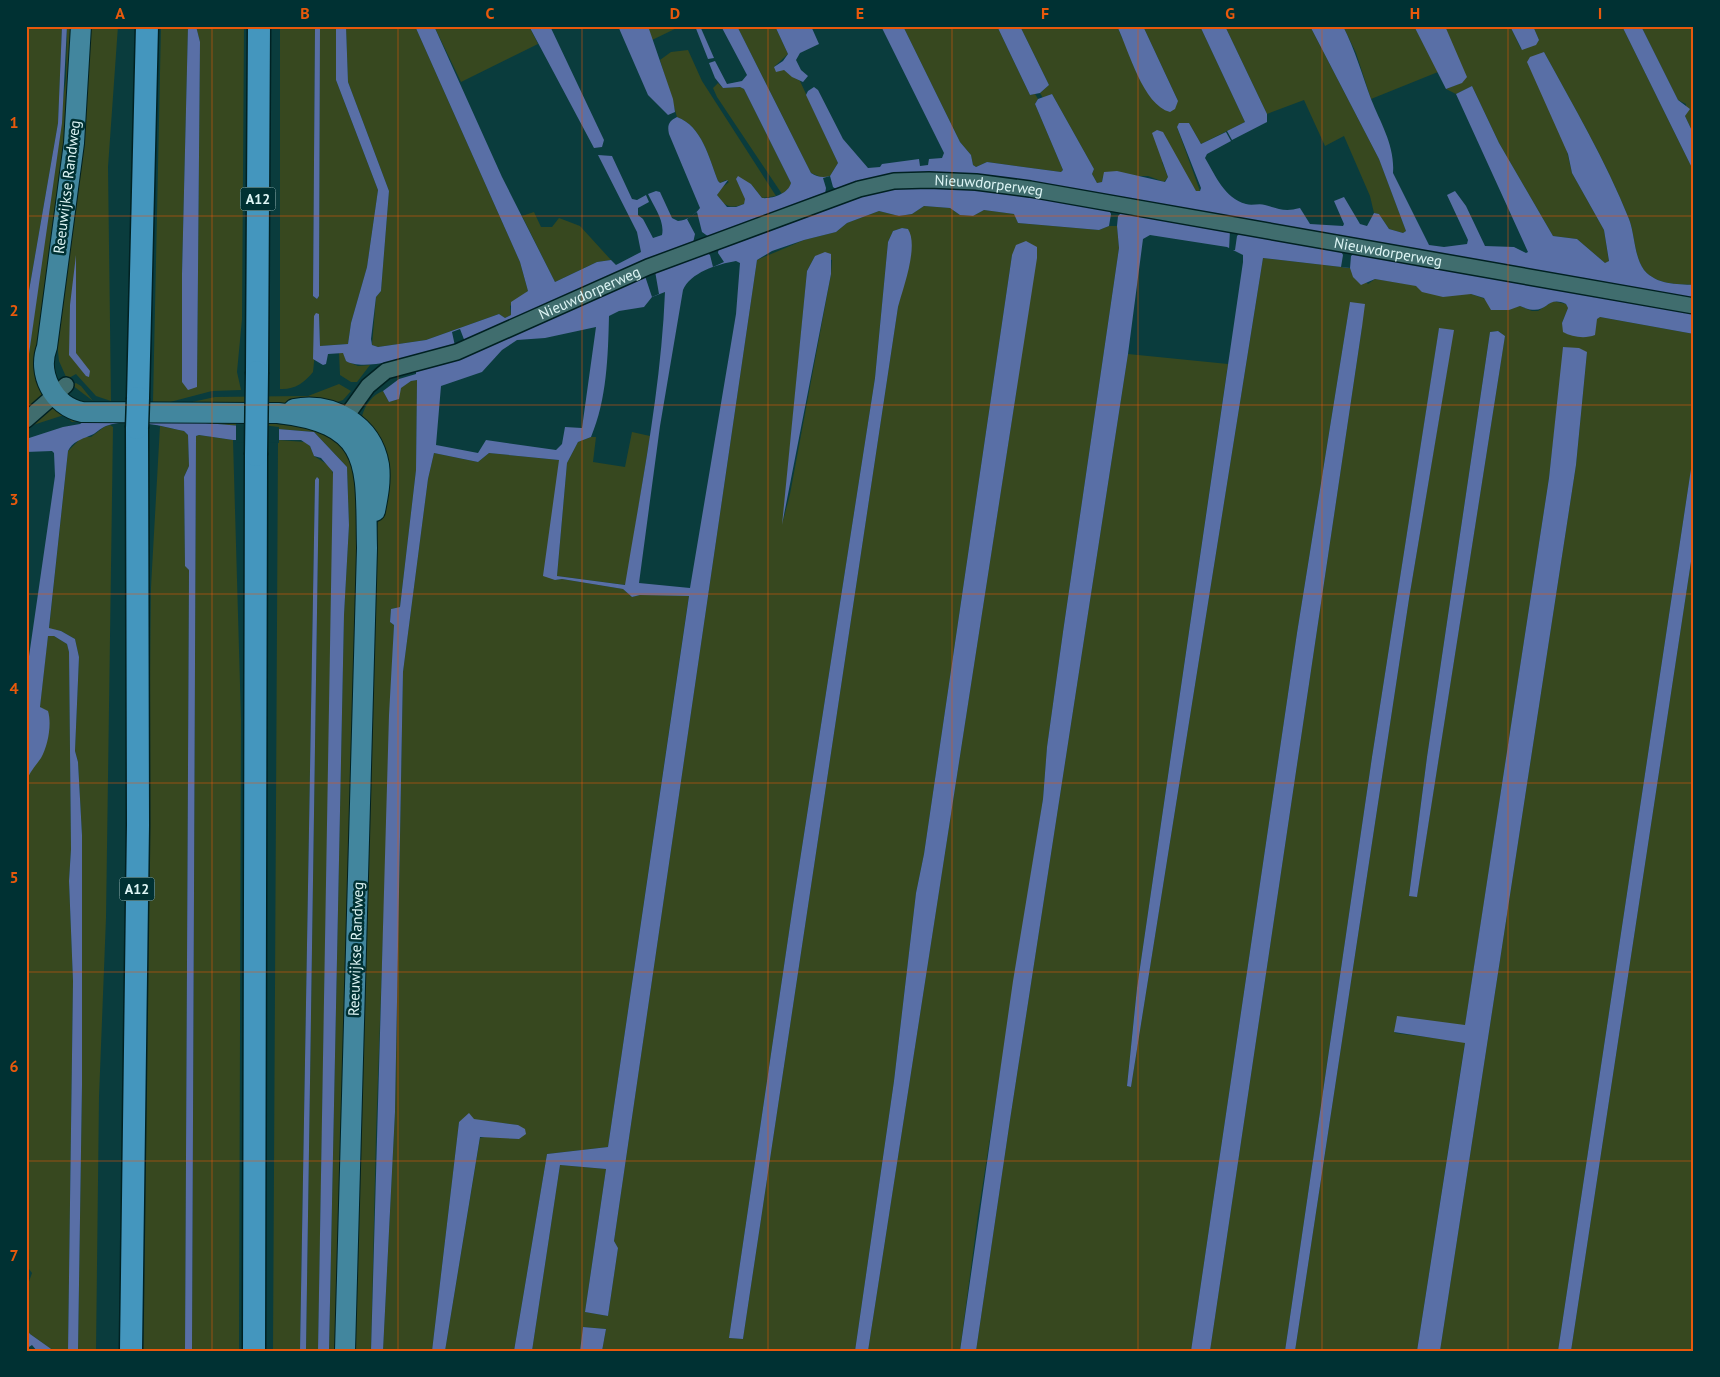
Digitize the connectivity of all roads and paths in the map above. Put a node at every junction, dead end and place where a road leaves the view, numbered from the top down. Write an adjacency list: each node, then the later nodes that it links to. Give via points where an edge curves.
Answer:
1 (80, 26): 5 (main road, Reeuwijkse Randweg, via 74,143 47,347)
2 (147, 26): 8 (highway, A12, bridge, via 137,428 138,815)
3 (259, 26): 9 (highway, A12, bridge)
4 (1694, 306): 7 (street, Nieuwdorperweg, via 1030,189 976,182 894,181 785,214 648,267 457,352 386,371 368,386)
5 (61, 390): 6 (street); 7 (main road, Reeuwijkse Randweg, via 104,411 278,413)
6 (26, 420)
7 (341, 423): 10 (main road, Reeuwijkse Randweg, via 363,464 367,548)
8 (131, 1351)
9 (254, 1351)
10 (345, 1351)

